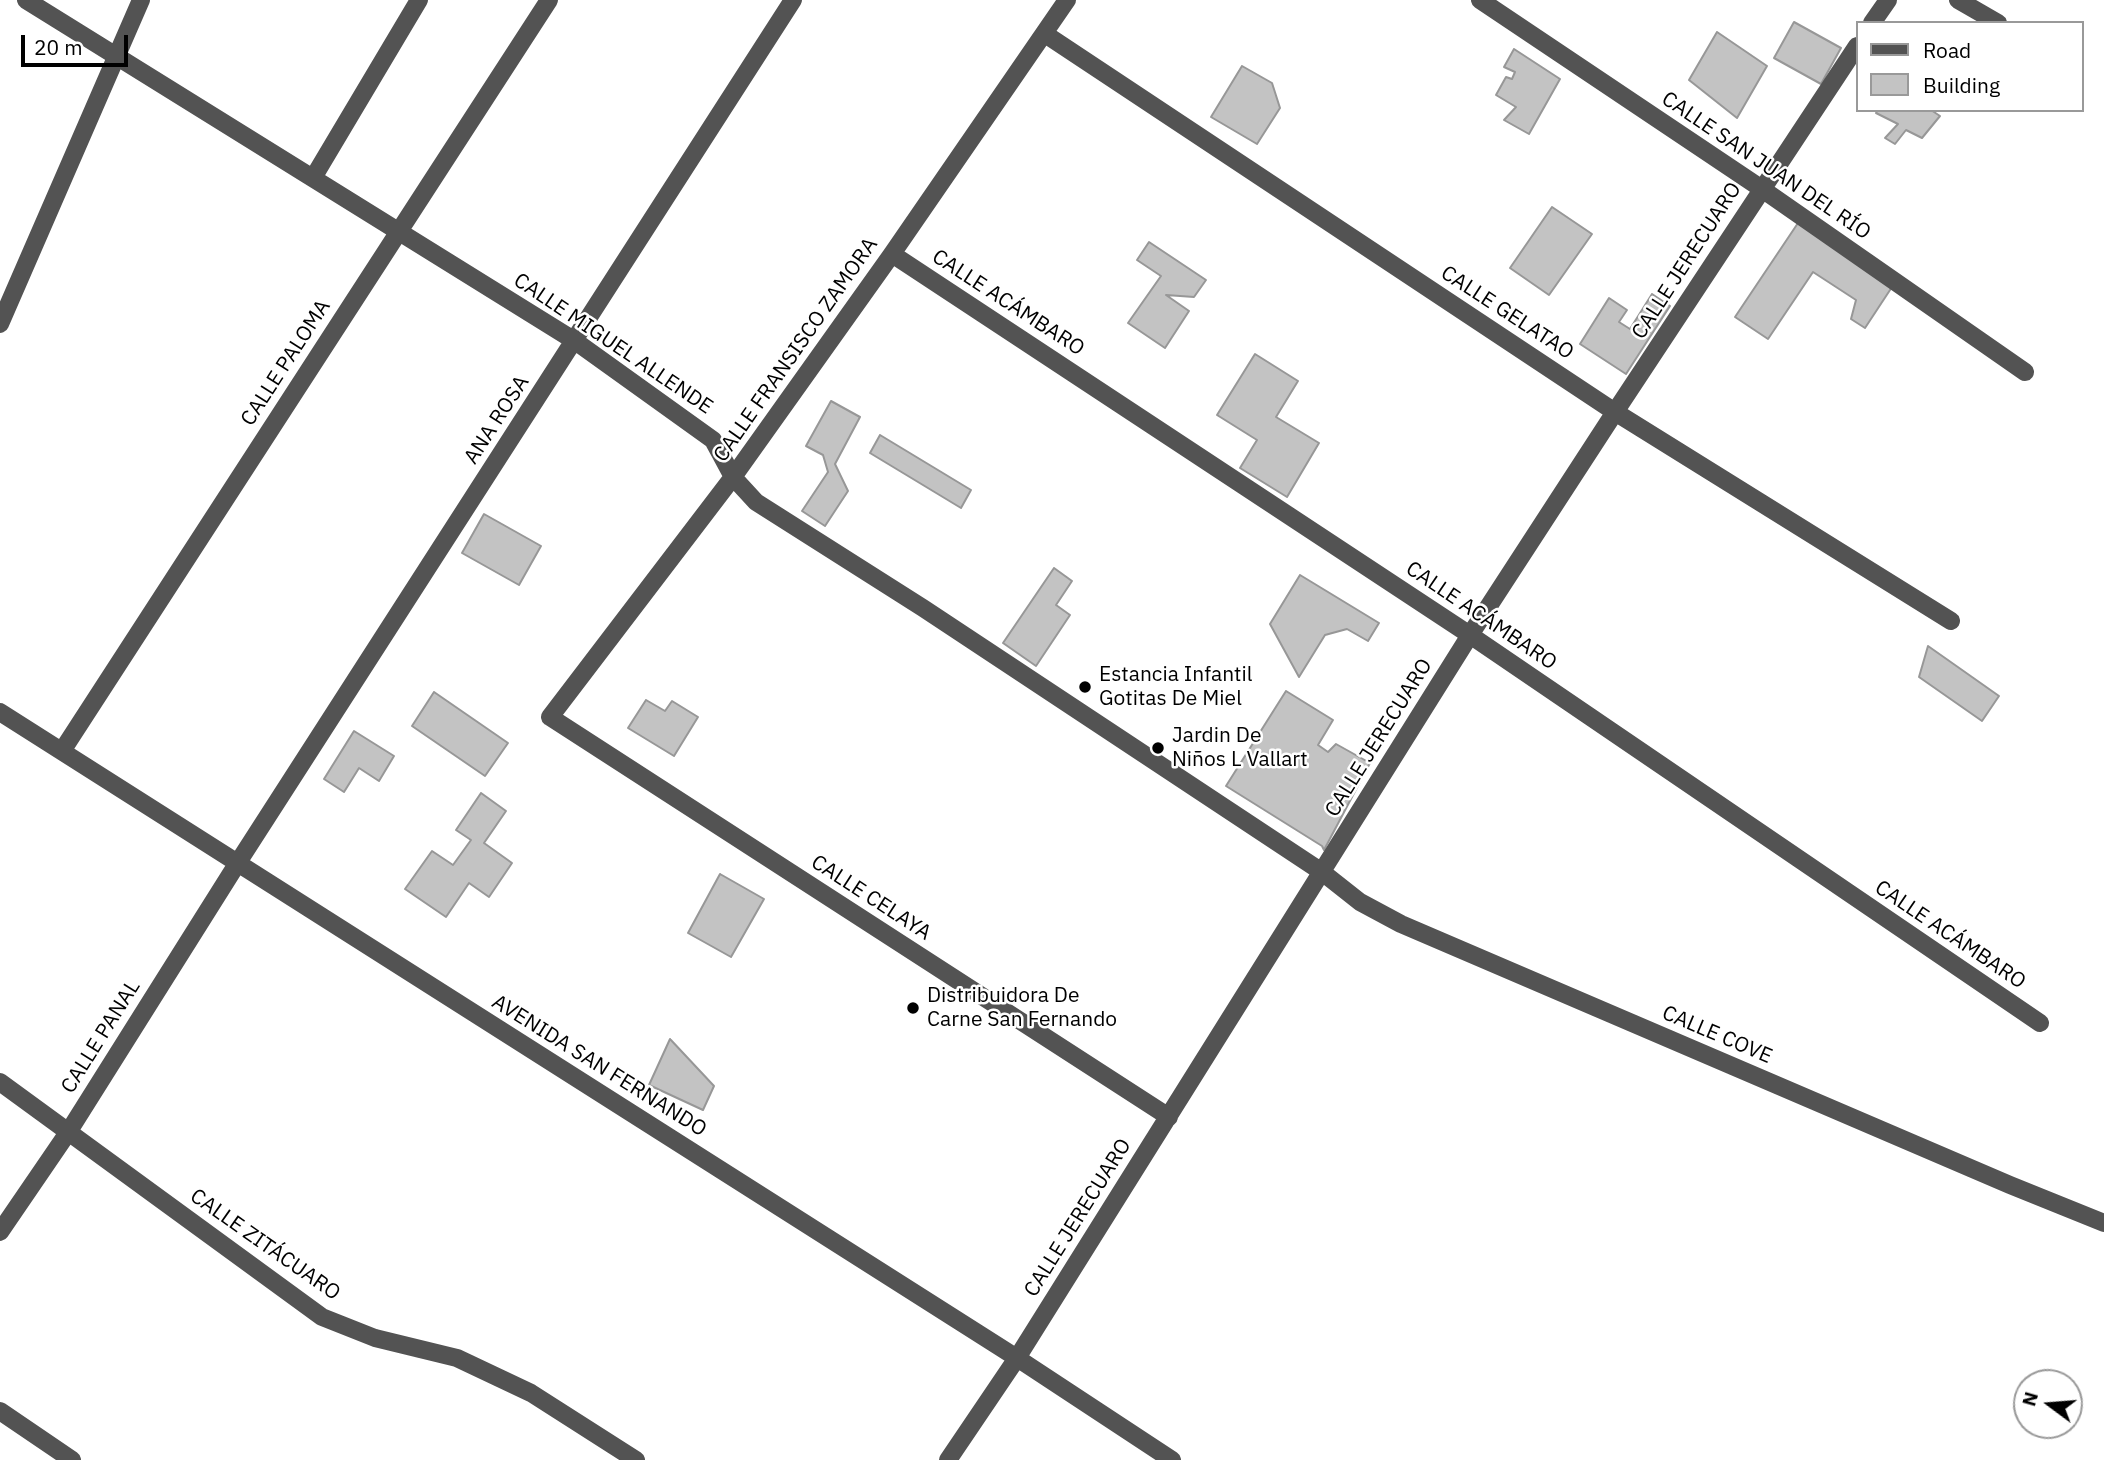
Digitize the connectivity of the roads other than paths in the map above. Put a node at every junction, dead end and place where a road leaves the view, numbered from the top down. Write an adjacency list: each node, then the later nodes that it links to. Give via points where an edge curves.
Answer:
1 (26, 0): 14 (street, CALLE MIGUEL ALLENDE)
2 (141, 0): 14 (street)
3 (419, 0): 15 (street)
4 (549, 0): 17 (street, CALLE PALOMA)
5 (793, 0): 20 (street, ANA ROSA)
6 (1067, 0): 12 (street, CALLE FRANSISCO ZAMORA)
7 (1480, 0): 16 (street, CALLE SAN JUAN DEL RÍO)
8 (1888, 0): 10 (street)
9 (1958, 0): 11 (street)
10 (1873, 21)
11 (1995, 21)
12 (1045, 34): 18 (street, CALLE FRANSISCO ZAMORA); 22 (street, CALLE GELATAO)
13 (1856, 48): 16 (street, CALLE JERECUARO)
14 (117, 57): 15 (street, CALLE MIGUEL ALLENDE); 19 (street)
15 (313, 178): 17 (street, CALLE MIGUEL ALLENDE)
16 (1762, 189): 21 (street, CALLE SAN JUAN DEL RÍO); 22 (street, CALLE JERECUARO)
17 (399, 232): 20 (street, CALLE MIGUEL ALLENDE); 28 (street, CALLE PALOMA)
18 (892, 254): 23 (street, CALLE FRANSISCO ZAMORA); 25 (street, CALLE ACÁMBARO)
19 (0, 324)
20 (575, 341): 23 (street, CALLE MIGUEL ALLENDE, via 713,440); 29 (street, ANA ROSA)
21 (2025, 372)
22 (1615, 412): 24 (street, CALLE GELATAO); 25 (street, CALLE JERECUARO)
23 (733, 477): 27 (street, CALLE FRANSISCO ZAMORA); 30 (street, CALLE MIGUEL ALLENDE, via 756,502)
24 (1951, 621)
25 (1470, 635): 30 (street, CALLE JERECUARO); 31 (street, CALLE ACÁMBARO)
26 (0, 712): 28 (street, AVENIDA SAN FERNANDO)
27 (550, 717): 33 (street, CALLE CELAYA)
28 (62, 751): 29 (street, AVENIDA SAN FERNANDO)
29 (237, 864): 34 (street, CALLE PANAL); 37 (street, AVENIDA SAN FERNANDO)
30 (1322, 872): 33 (street, CALLE JERECUARO); 35 (street, CALLE COVE, via 1360,902 1401,924)
31 (2040, 1023)
32 (0, 1082): 34 (street, CALLE ZITÁCUARO)
33 (1169, 1117): 37 (street, CALLE JERECUARO)
34 (69, 1131): 36 (street, CALLE PANAL); 40 (street, CALLE ZITÁCUARO, via 322,1317 375,1338 457,1358 531,1393)
35 (2104, 1223)
36 (0, 1232)
37 (1017, 1358): 41 (street, CALLE JERECUARO); 42 (street, AVENIDA SAN FERNANDO)
38 (0, 1411): 39 (street)
39 (72, 1460)
40 (636, 1460)
41 (948, 1460)
42 (1172, 1460)

